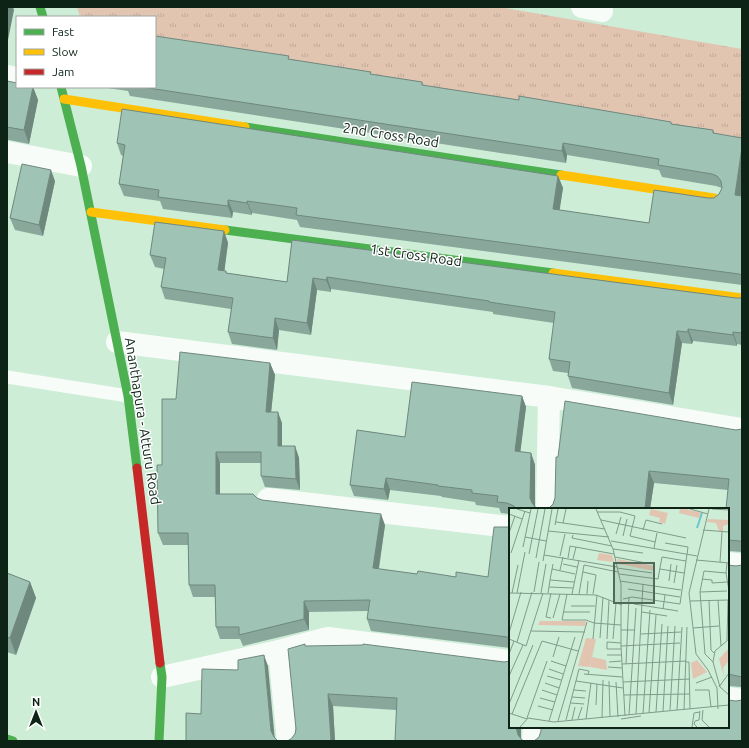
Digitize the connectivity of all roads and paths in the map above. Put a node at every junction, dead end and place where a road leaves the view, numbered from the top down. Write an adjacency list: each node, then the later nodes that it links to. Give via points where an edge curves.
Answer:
1 (61, 88): 2 (street, Ananthapura - Atturu Road)
2 (64, 99): 4 (street, Ananthapura - Atturu Road); 5 (street, 2nd Cross Road)
3 (7, 152): 4 (street)
4 (82, 166): 6 (street, Ananthapura - Atturu Road)
5 (714, 198)
6 (91, 212): 7 (street, 1st Cross Road); 8 (street, Ananthapura - Atturu Road)
7 (742, 298)
8 (117, 342): 10 (street, Ananthapura - Atturu Road); 11 (street)
9 (7, 377): 10 (lane)
10 (128, 396): 20 (street, Ananthapura - Atturu Road)
11 (549, 397): 12 (street); 14 (street)
12 (742, 429)
13 (268, 499): 15 (street)
14 (547, 508)
15 (509, 527)
16 (729, 563): 17 (street)
17 (742, 565)
18 (279, 651): 19 (street, via 328,638); 20 (street); 27 (street)
19 (509, 661)
20 (162, 677): 26 (street, Ananthapura - Atturu Road)
21 (729, 698): 22 (street)
22 (742, 700)
23 (534, 728): 28 (street)
24 (7, 739): 25 (street)
25 (13, 741)
26 (160, 741)
27 (288, 741)
28 (533, 741)

